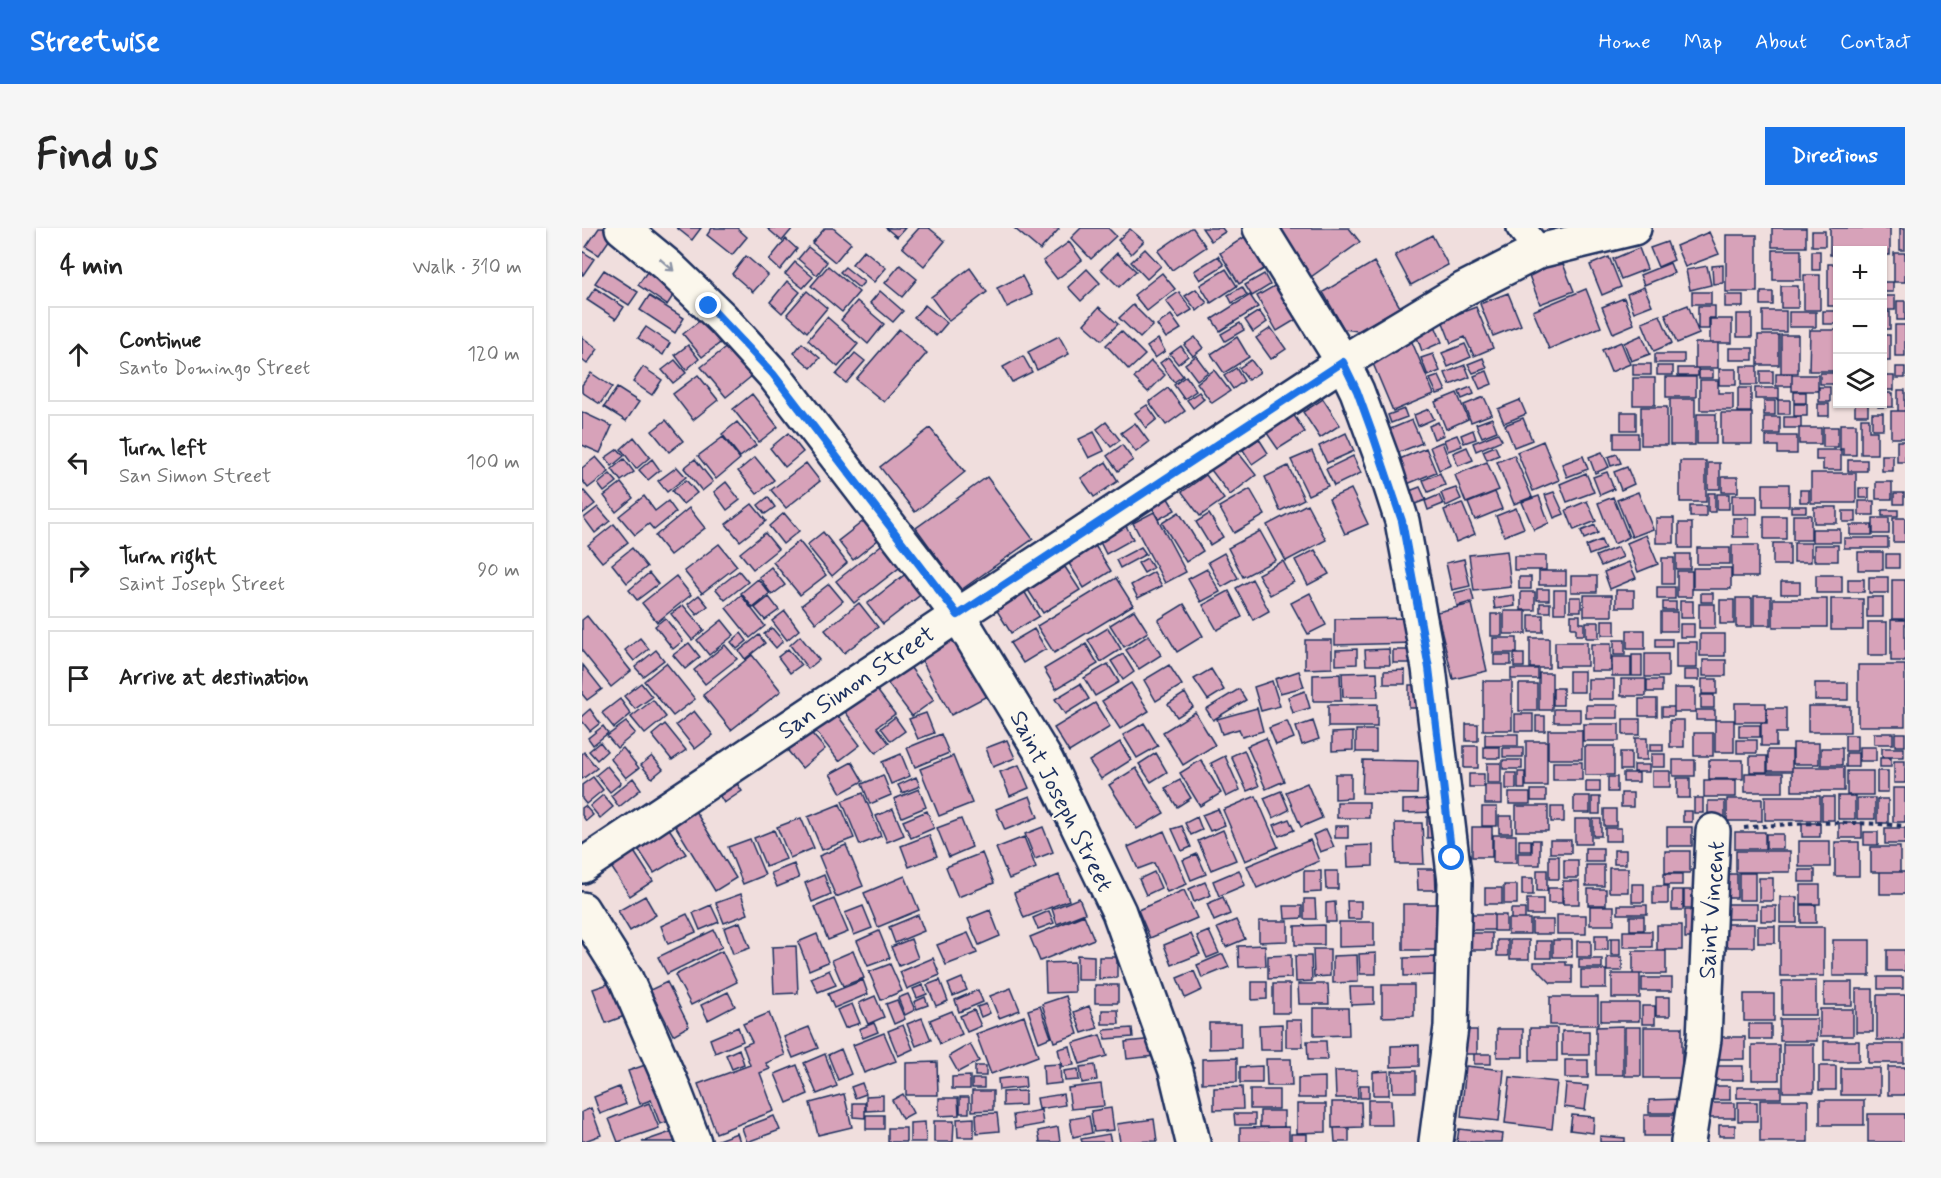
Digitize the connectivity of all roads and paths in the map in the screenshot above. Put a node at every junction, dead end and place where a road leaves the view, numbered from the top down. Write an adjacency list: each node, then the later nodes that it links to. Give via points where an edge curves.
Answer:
1 (622, 228): 6 (street, Saint Joseph Street, one-way to 6, via 723,319 773,374)
2 (1260, 228): 5 (street)
3 (1628, 229): 4 (street, San Simon Street)
4 (1530, 239): 5 (street, San Simon Street, via 1464,289)
5 (1343, 362): 6 (street, San Simon Street); 13 (street, via 1357,391 1402,521 1432,692 1455,882 1451,1027)
6 (958, 615): 9 (street, San Simon Street); 12 (street, Saint Joseph Street, via 1046,760 1119,912 1176,1071)
7 (1905, 826): 8 (path, Saint Vincent, via 1794,822)
8 (1713, 831): 14 (street, Saint Vincent, via 1704,1039)
9 (582, 866)
10 (582, 909): 11 (street, via 626,979)
11 (694, 1142)
12 (1193, 1142)
13 (1436, 1142)
14 (1688, 1142)

